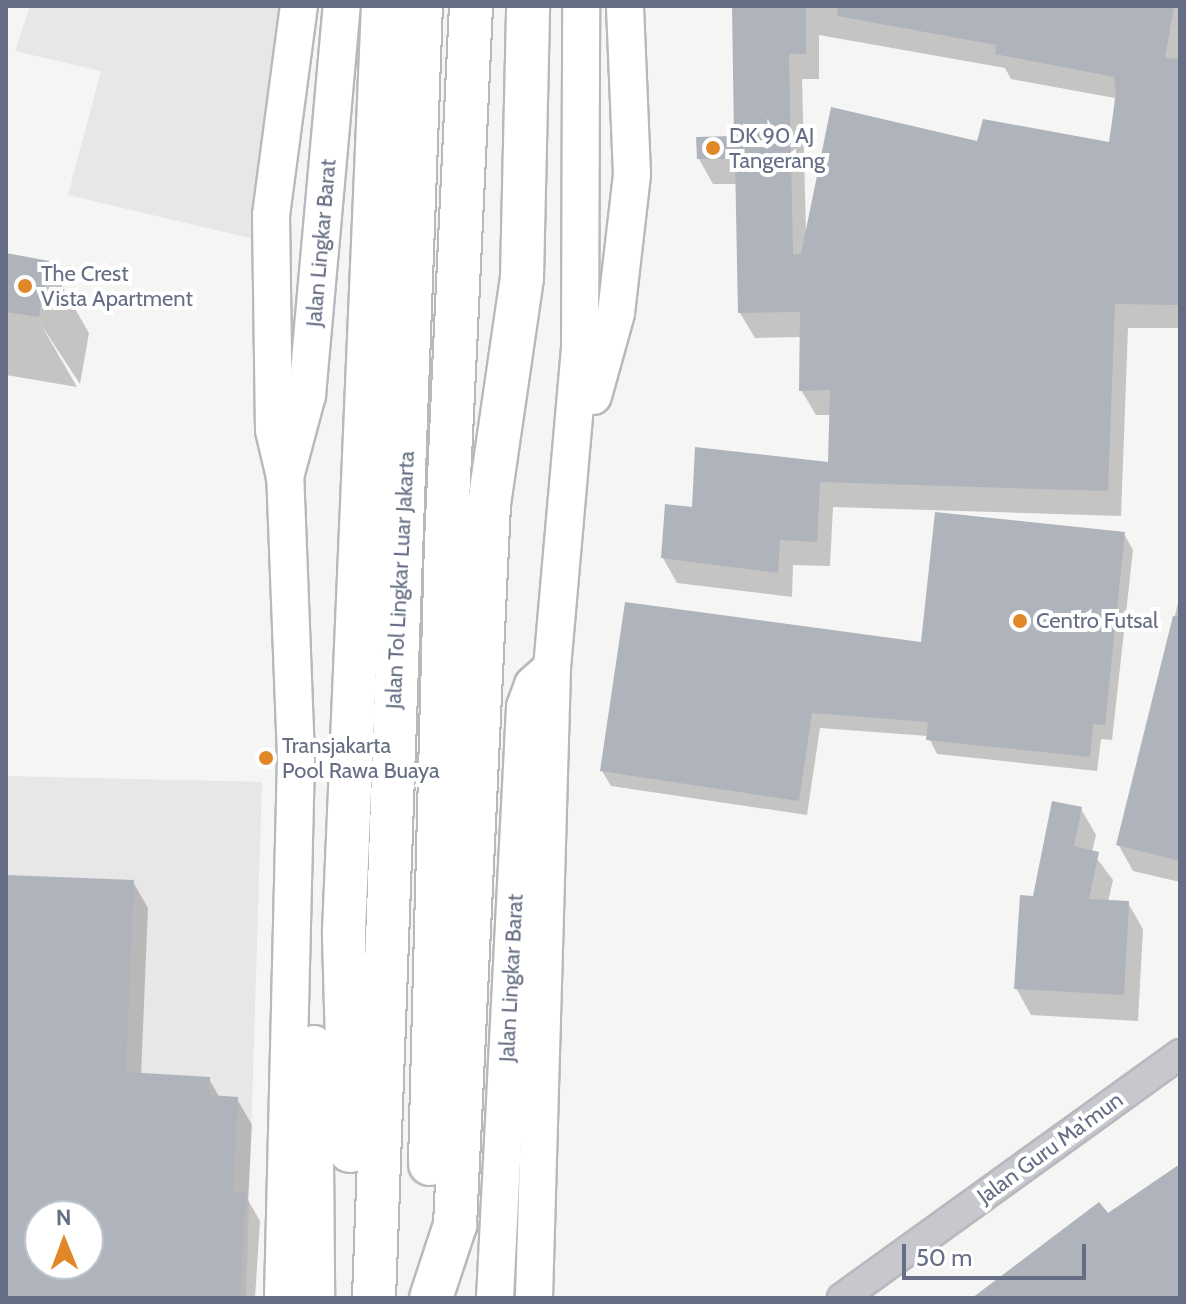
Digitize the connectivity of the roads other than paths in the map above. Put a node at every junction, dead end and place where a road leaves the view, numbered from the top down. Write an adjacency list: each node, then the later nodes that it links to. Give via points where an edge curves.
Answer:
1 (299, 6): 10 (main road, Jalan Lingkar Barat, via 271,215 274,430)
2 (342, 6): 10 (main road, Jalan Lingkar Barat, via 303,428)
3 (383, 6): 14 (highway, via 344,932 353,1215)
4 (421, 6): 14 (highway, Jalan Tol Lingkar Luar Jakarta)
5 (471, 6): 18 (highway, Jalan Tol Lingkar Luar Jakarta, via 445,558)
6 (528, 6): 18 (highway, via 522,277 489,504 455,1225)
7 (581, 6): 9 (main road, Jalan Lingkar Barat, via 580,350)
8 (625, 6): 9 (main road, Jalan Lingkar Barat, via 632,174 616,313)
9 (571, 460): 11 (main road, Jalan Lingkar Barat)
10 (285, 477): 12 (main road, Jalan Lingkar Barat)
11 (545, 674): 19 (main road, Jalan Lingkar Barat, via 525,707); 20 (main road, Jalan Lingkar Barat)
12 (296, 801): 15 (main road, Jalan Lingkar Barat); 16 (main road, Jalan Lingkar Barat, via 312,868)
13 (1180, 1054): 21 (street, Jalan Guru Ma'mun)
14 (375, 1240): 17 (highway, Jalan Tol Lingkar Luar Jakarta)
15 (283, 1298)
16 (316, 1298)
17 (374, 1298)
18 (429, 1298)
19 (495, 1298)
20 (534, 1298)
21 (842, 1298)

